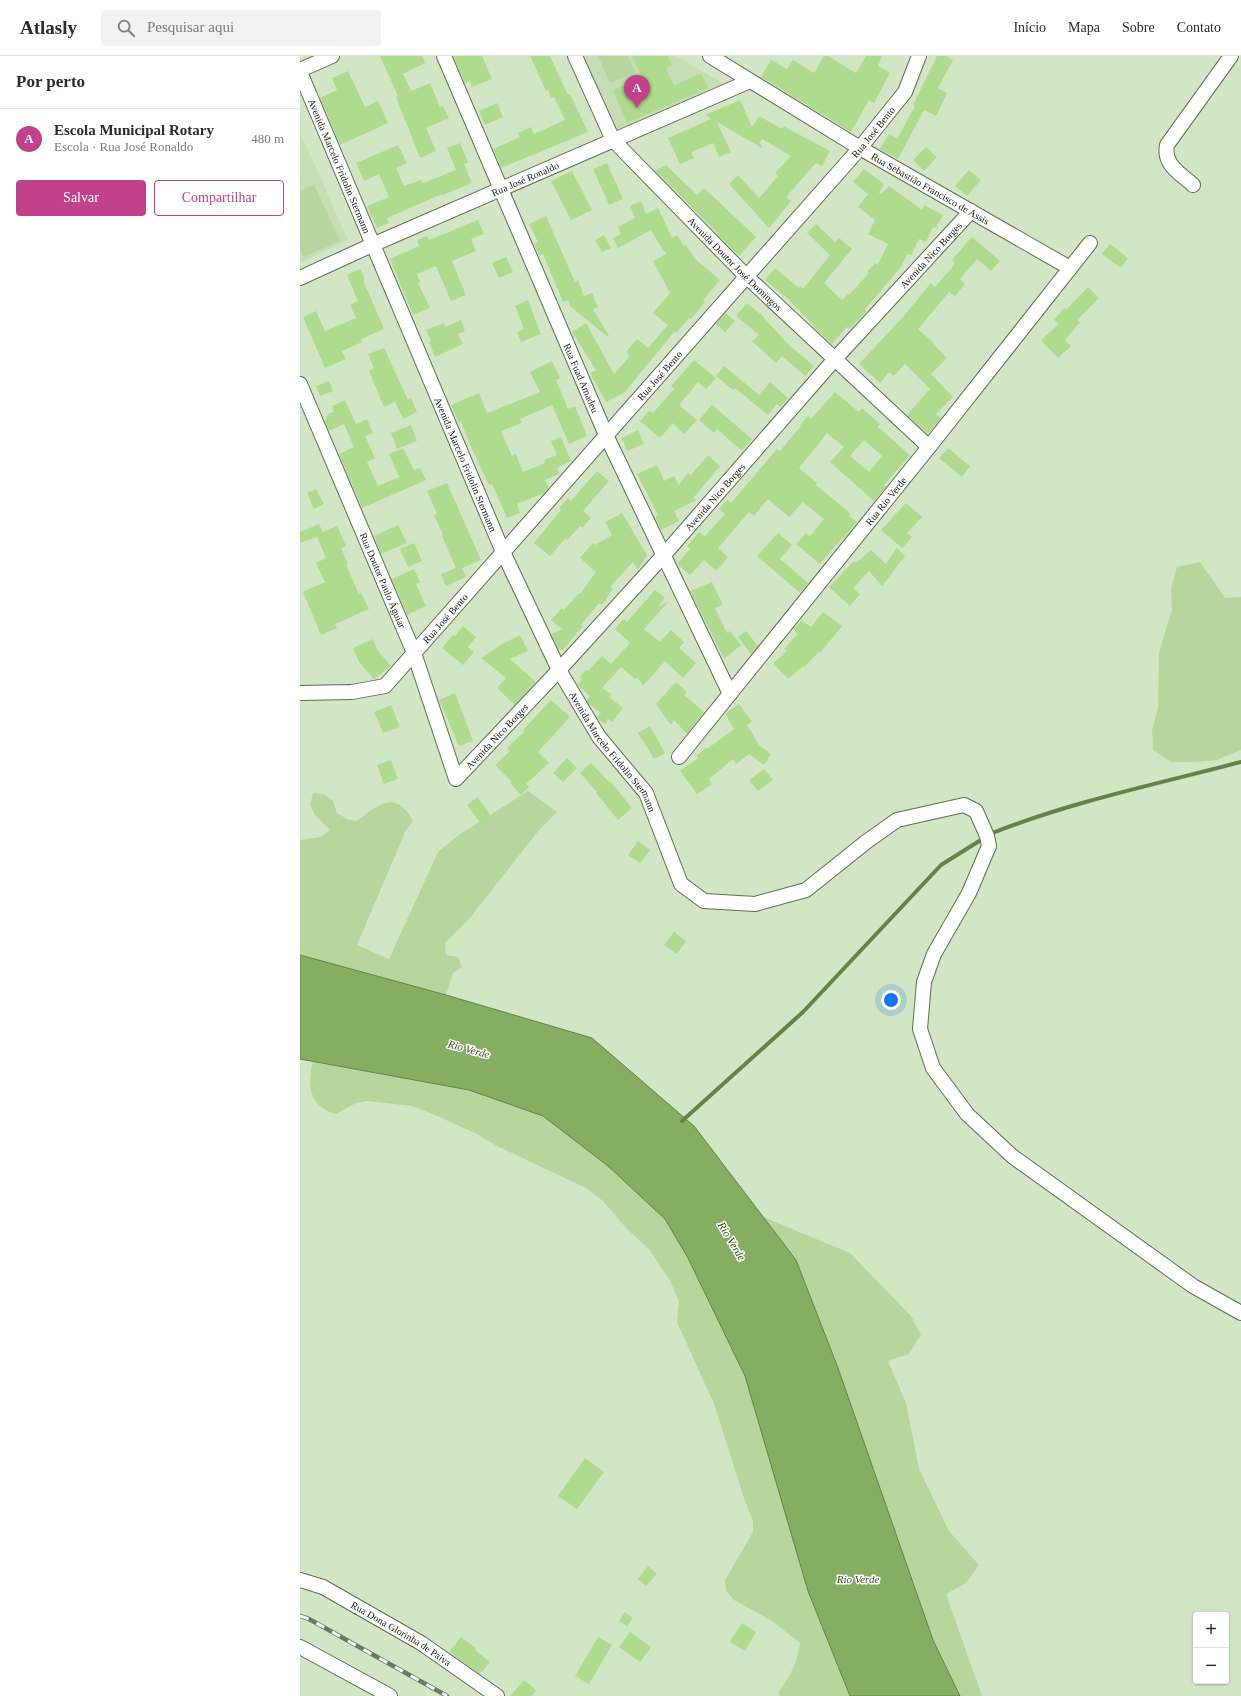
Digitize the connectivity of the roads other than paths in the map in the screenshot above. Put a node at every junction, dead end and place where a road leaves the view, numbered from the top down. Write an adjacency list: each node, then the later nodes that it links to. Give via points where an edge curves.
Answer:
1 (332, 56): 7 (street)
2 (444, 56): 12 (street, Rua Fuad Amadeu)
3 (575, 56): 9 (street, Avenida Doutor José Domingos)
4 (710, 56): 8 (street, Rua Sebastião Francisco de Assis)
5 (919, 56): 10 (street, Rua José Bento, via 905,92)
6 (1231, 56): 11 (street, via 1167,145 1167,160)
7 (300, 71): 15 (street, Avenida Marcelo Fridolin Stermann)
8 (750, 80): 9 (street, Rua José Ronaldo); 10 (street, Rua Sebastião Francisco de Assis)
9 (613, 140): 12 (street, Rua José Ronaldo); 17 (street, Avenida Doutor José Domingos)
10 (860, 148): 13 (street, Rua Sebastião Francisco de Assis); 17 (street, Rua José Bento)
11 (1193, 185)
12 (502, 188): 15 (street, Rua José Ronaldo); 21 (street, Rua Fuad Amadeu)
13 (971, 211): 16 (street, Rua Sebastião Francisco de Assis); 19 (street, Avenida Nico Borges)
14 (1090, 243): 16 (street, Rua Rio Verde)
15 (372, 245): 18 (street, Rua José Ronaldo); 23 (street, Avenida Marcelo Fridolin Stermann)
16 (1070, 268): 22 (street, Rua Rio Verde)
17 (746, 276): 19 (street, Avenida Doutor José Domingos); 21 (street, Rua José Bento)
18 (300, 278)
19 (834, 360): 22 (street, Avenida Doutor José Domingos); 24 (street, Avenida Nico Borges)
20 (300, 384): 25 (street, Rua Doutor Paulo Águiar)
21 (606, 435): 23 (street, Rua José Bento); 24 (street, Rua Fuad Amadeu)
22 (929, 447): 28 (street, Rua Rio Verde)
23 (503, 552): 25 (street, Rua José Bento); 26 (street, Avenida Marcelo Fridolin Stermann)
24 (663, 556): 26 (street, Avenida Nico Borges); 28 (street, Rua Fuad Amadeu)
25 (414, 654): 27 (street, Rua José Bento, via 385,686 352,692); 30 (street, Rua Doutor Paulo Águiar)
26 (559, 670): 30 (street, Avenida Nico Borges); 31 (street, Avenida Marcelo Fridolin Stermann, via 599,737 646,793 681,884 704,901 756,904 806,890 897,820 964,805 976,810 989,846 969,893 934,954 924,982 920,1029 933,1068 967,1114 1012,1156 1193,1286)
27 (300, 693)
28 (730, 694): 29 (street, Rua Rio Verde)
29 (679, 757)
30 (456, 779)
31 (1241, 1313)
32 (300, 1580): 35 (street, Rua Dona Glorinha de Paiva, via 323,1587 422,1643)
33 (300, 1647): 34 (street)
34 (390, 1696)
35 (497, 1696)

